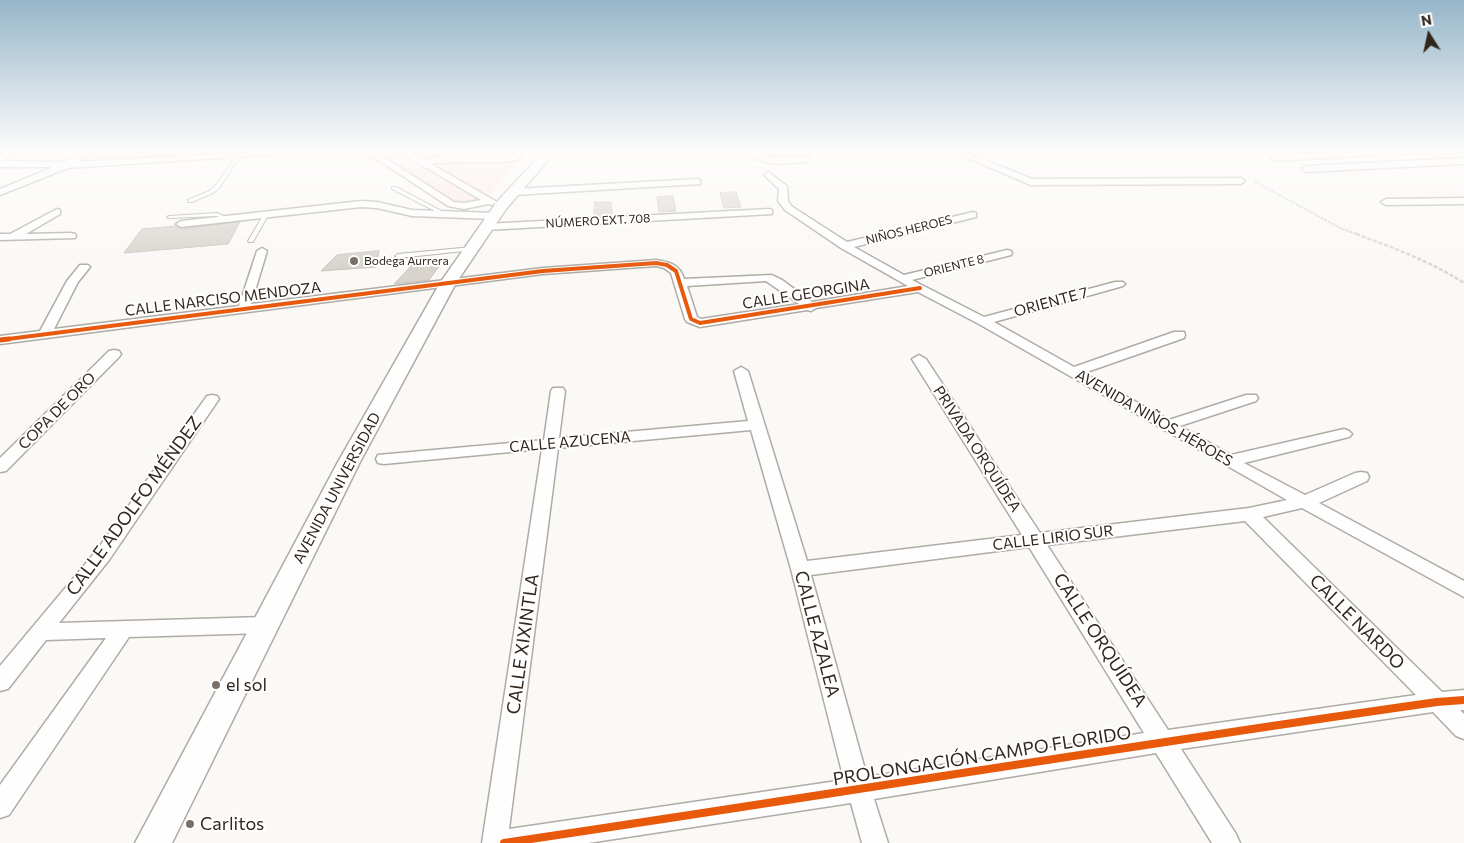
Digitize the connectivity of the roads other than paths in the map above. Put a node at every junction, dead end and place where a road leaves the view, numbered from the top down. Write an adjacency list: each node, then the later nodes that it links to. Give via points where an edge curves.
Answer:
1 (213, 190): 8 (lane)
2 (399, 190): 14 (lane)
3 (430, 190): 11 (street, via 451,204)
4 (469, 190): 11 (street)
5 (513, 190): 11 (street, AVENIDA UNIVERSIDAD)
6 (633, 190): 11 (street)
7 (784, 190): 24 (street, AVENIDA NIÑOS HÉROES, via 783,201 788,208)
8 (190, 201)
9 (1464, 201): 10 (street)
10 (1386, 202)
11 (497, 208): 13 (street, NÚMERO EXT. 708); 14 (street); 25 (street, AVENIDA UNIVERSIDAD)
12 (57, 212): 22 (street)
13 (769, 212)
14 (443, 213): 15 (street, via 412,213 361,204)
15 (266, 215): 18 (street); 23 (lane)
16 (973, 215): 24 (street, NIÑOS HEROES)
17 (168, 217): 18 (lane, via 217,214)
18 (228, 219): 19 (street)
19 (181, 224)
20 (71, 236): 22 (street)
21 (0, 237): 22 (street)
22 (12, 237)
23 (251, 240)
24 (845, 246): 30 (street, AVENIDA NIÑOS HÉROES)
25 (472, 249): 28 (lane); 31 (street, AVENIDA UNIVERSIDAD)
26 (262, 251): 36 (street)
27 (1007, 253): 30 (street, ORIENTE 8)
28 (398, 256)
29 (84, 267): 38 (street)
30 (902, 280): 34 (street, AVENIDA NIÑOS HÉROES)
31 (448, 283): 32 (street, CALLE NARCISO MENDOZA, via 543,271 651,264 672,268); 36 (street, CALLE NARCISO MENDOZA); 61 (street, AVENIDA UNIVERSIDAD)
32 (680, 283): 35 (street, via 768,277); 35 (street, CALLE GEORGINA, via 691,319 695,322 710,323)
33 (1119, 284): 37 (street, ORIENTE 7)
34 (920, 288): 35 (street, CALLE GEORGINA); 37 (street, AVENIDA NIÑOS HÉROES)
35 (811, 306)
36 (244, 308): 38 (street, CALLE NARCISO MENDOZA)
37 (983, 321): 44 (street, AVENIDA NIÑOS HÉROES)
38 (45, 334): 40 (street, CALLE NARCISO MENDOZA)
39 (1179, 335): 44 (street)
40 (0, 340)
41 (114, 354): 54 (street, COPA DE ORO)
42 (919, 359): 58 (street, PRIVADA ORQUÍDEA)
43 (741, 371): 48 (street, CALLE AZALEA)
44 (1073, 372): 49 (street, AVENIDA NIÑOS HÉROES)
45 (558, 391): 51 (street, CALLE XIXINTLA)
46 (1252, 398): 49 (street)
47 (212, 399): 63 (street, CALLE ADOLFO MÉNDEZ, via 103,555)
48 (756, 425): 51 (street, CALLE AZUCENA); 59 (street, CALLE AZALEA)
49 (1166, 426): 53 (street, AVENIDA NIÑOS HÉROES)
50 (1344, 434): 53 (street)
51 (552, 444): 52 (street, CALLE AZUCENA); 73 (street, CALLE XIXINTLA)
52 (384, 459)
53 (1229, 461): 56 (street, AVENIDA NIÑOS HÉROES)
54 (0, 468)
55 (1361, 477): 56 (street, CALLE LIRIO SUR)
56 (1305, 502): 57 (street, CALLE LIRIO SUR); 60 (street, AVENIDA NIÑOS HÉROES)
57 (1249, 514): 58 (street, CALLE LIRIO SUR); 66 (street, CALLE NARDO)
58 (1036, 540): 59 (street, CALLE LIRIO SUR); 68 (street, CALLE ORQUÍDEA)
59 (800, 569): 69 (street, CALLE AZALEA)
60 (1464, 590)
61 (264, 625): 62 (street); 72 (street, AVENIDA UNIVERSIDAD)
62 (124, 629): 63 (street); 70 (street)
63 (40, 632): 64 (street, CALLE ADOLFO MÉNDEZ)
64 (0, 682)
65 (1464, 700): 66 (street, PROLONGACIÓN CAMPO FLORIDO)
66 (1437, 702): 67 (street, CALLE NARDO); 68 (street, PROLONGACIÓN CAMPO FLORIDO)
67 (1464, 729)
68 (1164, 741): 69 (street, PROLONGACIÓN CAMPO FLORIDO); 76 (street, CALLE ORQUÍDEA)
69 (859, 790): 71 (street, PROLONGACIÓN CAMPO FLORIDO); 75 (street, CALLE AZALEA)
70 (0, 806)
71 (583, 838): 74 (street, PROLONGACIÓN CAMPO FLORIDO)
72 (153, 843)
73 (495, 843)
74 (504, 843)
75 (875, 843)
76 (1227, 843)

